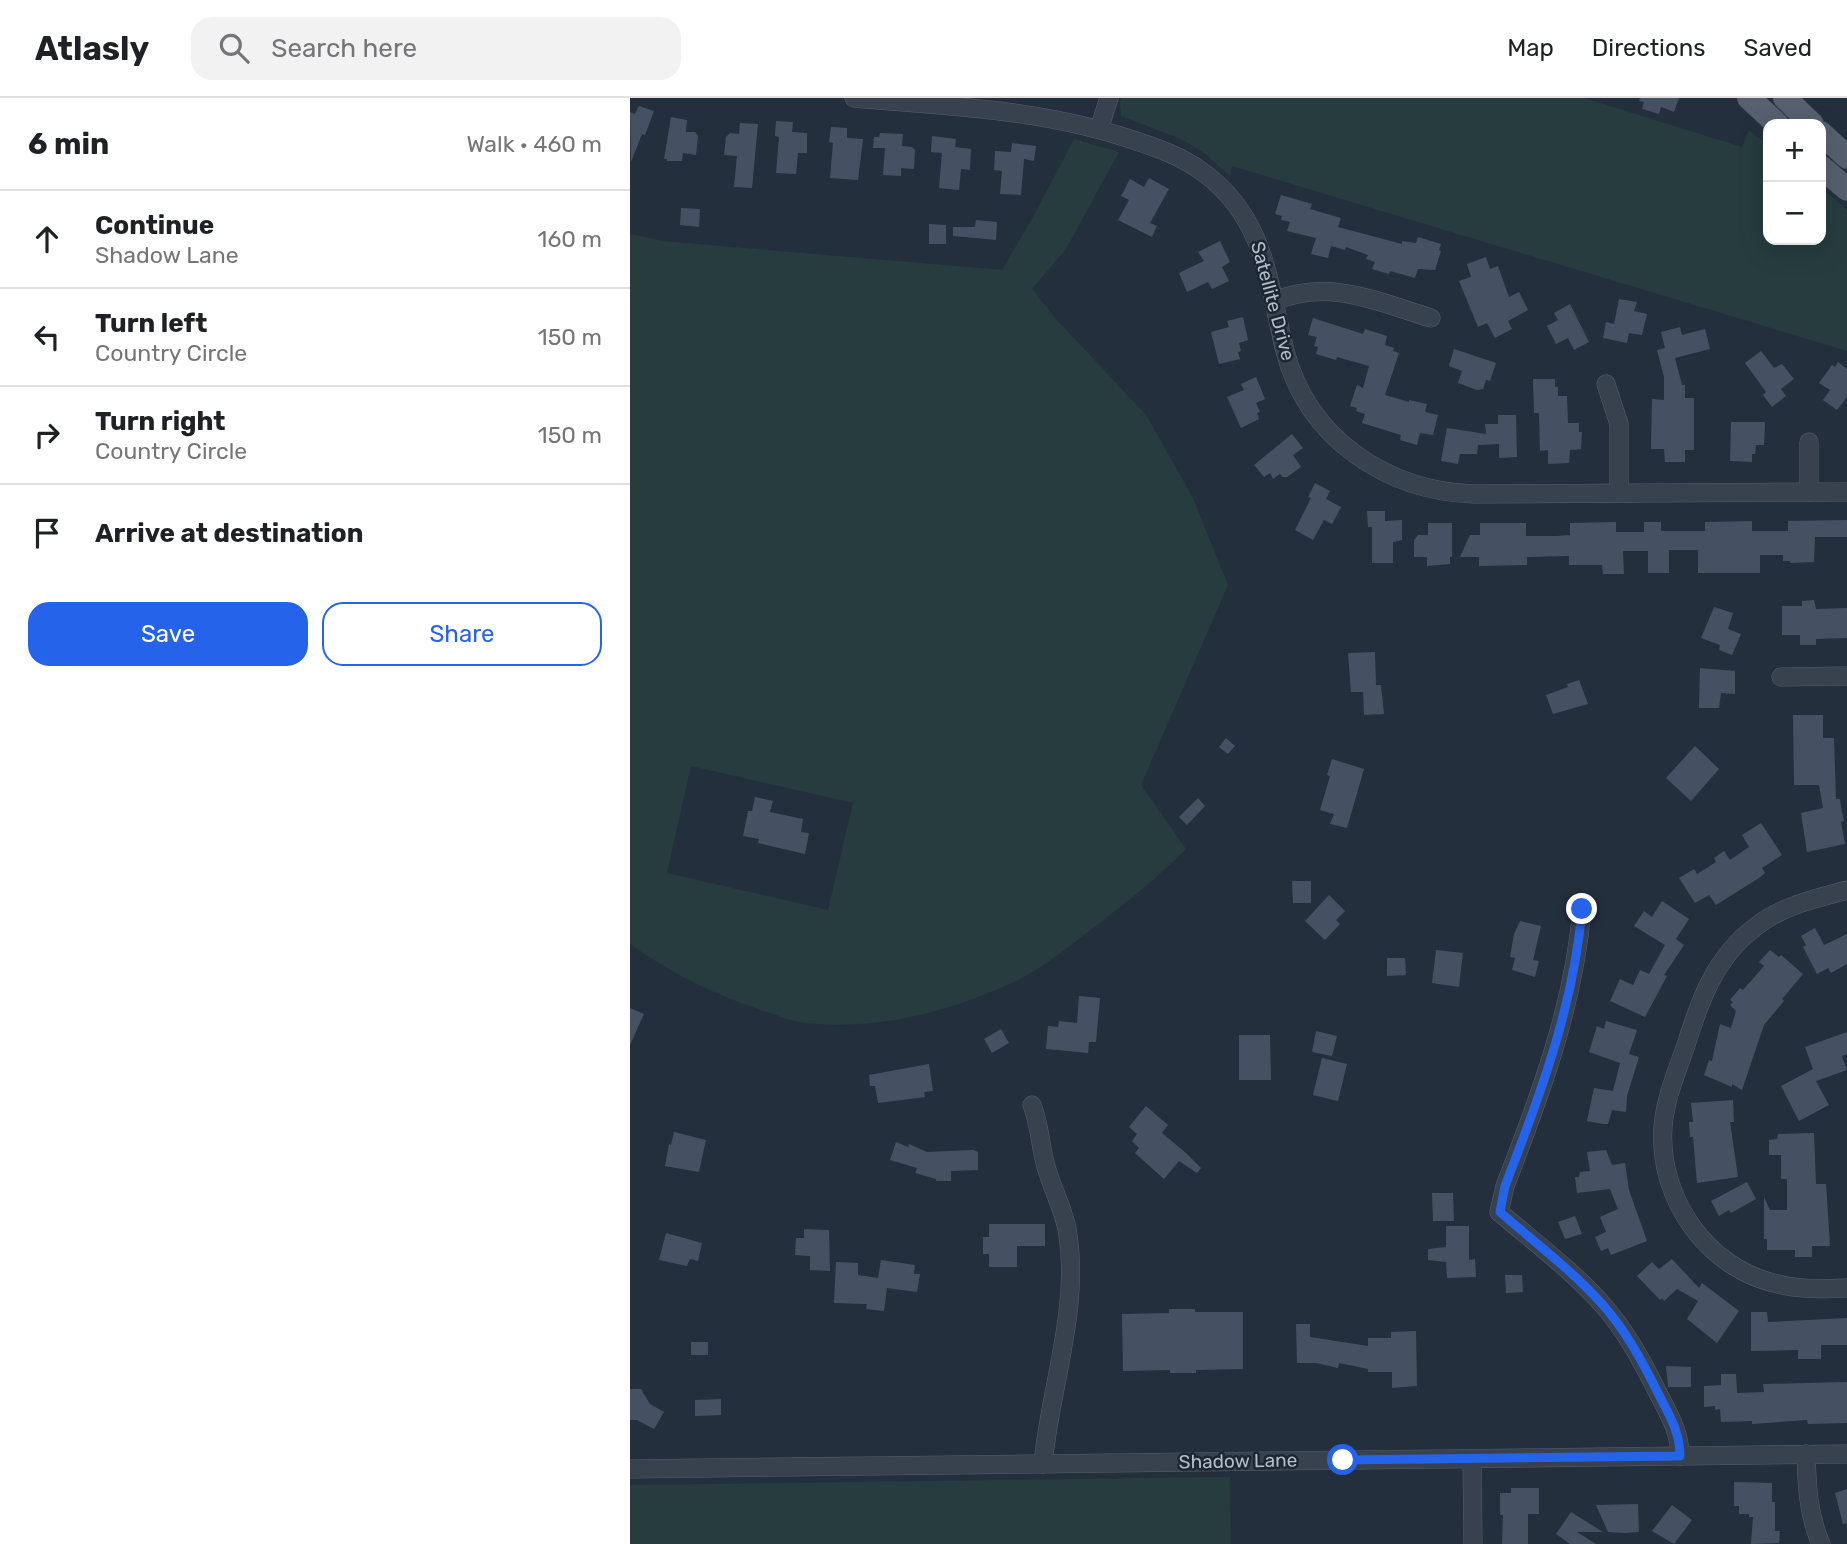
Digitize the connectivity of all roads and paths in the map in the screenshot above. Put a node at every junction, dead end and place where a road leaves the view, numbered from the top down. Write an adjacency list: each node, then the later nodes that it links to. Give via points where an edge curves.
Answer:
1 (855, 98): 5 (street, Satellite Drive)
2 (1109, 98): 8 (street)
3 (1749, 98): 6 (main road)
4 (1785, 98): 7 (main road)
5 (966, 103): 8 (street, Satellite Drive)
6 (1772, 119)
7 (1807, 119)
8 (1099, 129): 13 (street, Satellite Drive, via 1183,159 1224,191 1253,231)
9 (1826, 137): 10 (main road)
10 (1847, 157)
11 (1826, 171): 12 (main road)
12 (1847, 189)
13 (1275, 301): 14 (street, via 1290,294 1345,292); 19 (street, Satellite Drive, via 1286,353 1307,401 1340,442 1384,473 1406,483 1457,494)
14 (1431, 318)
15 (1606, 384): 19 (street, via 1619,424)
16 (1809, 442): 17 (street)
17 (1809, 492): 18 (street, Satellite Drive); 19 (street, Satellite Drive)
18 (1847, 492)
19 (1619, 493)
20 (1847, 676): 21 (street)
21 (1781, 677)
22 (1847, 890): 25 (street, via 1776,913 1740,940 1718,965 1699,1005 1667,1102 1663,1148 1666,1171 1685,1218 1715,1253 1776,1284)
23 (1582, 909): 28 (street, via 1573,982 1500,1212 1580,1281 1622,1329 1676,1427)
24 (1031, 1105): 30 (street, via 1038,1119 1047,1172 1062,1205 1070,1261)
25 (1847, 1288)
26 (1806, 1454): 27 (street, Shadow Lane); 28 (street, Shadow Lane); 33 (street, via 1807,1498)
27 (1847, 1454)
28 (1680, 1456): 29 (street, Shadow Lane)
29 (1472, 1458): 30 (street, Shadow Lane); 32 (street)
30 (1043, 1464): 31 (street, Shadow Lane)
31 (630, 1469)
32 (1473, 1544)
33 (1821, 1544)

